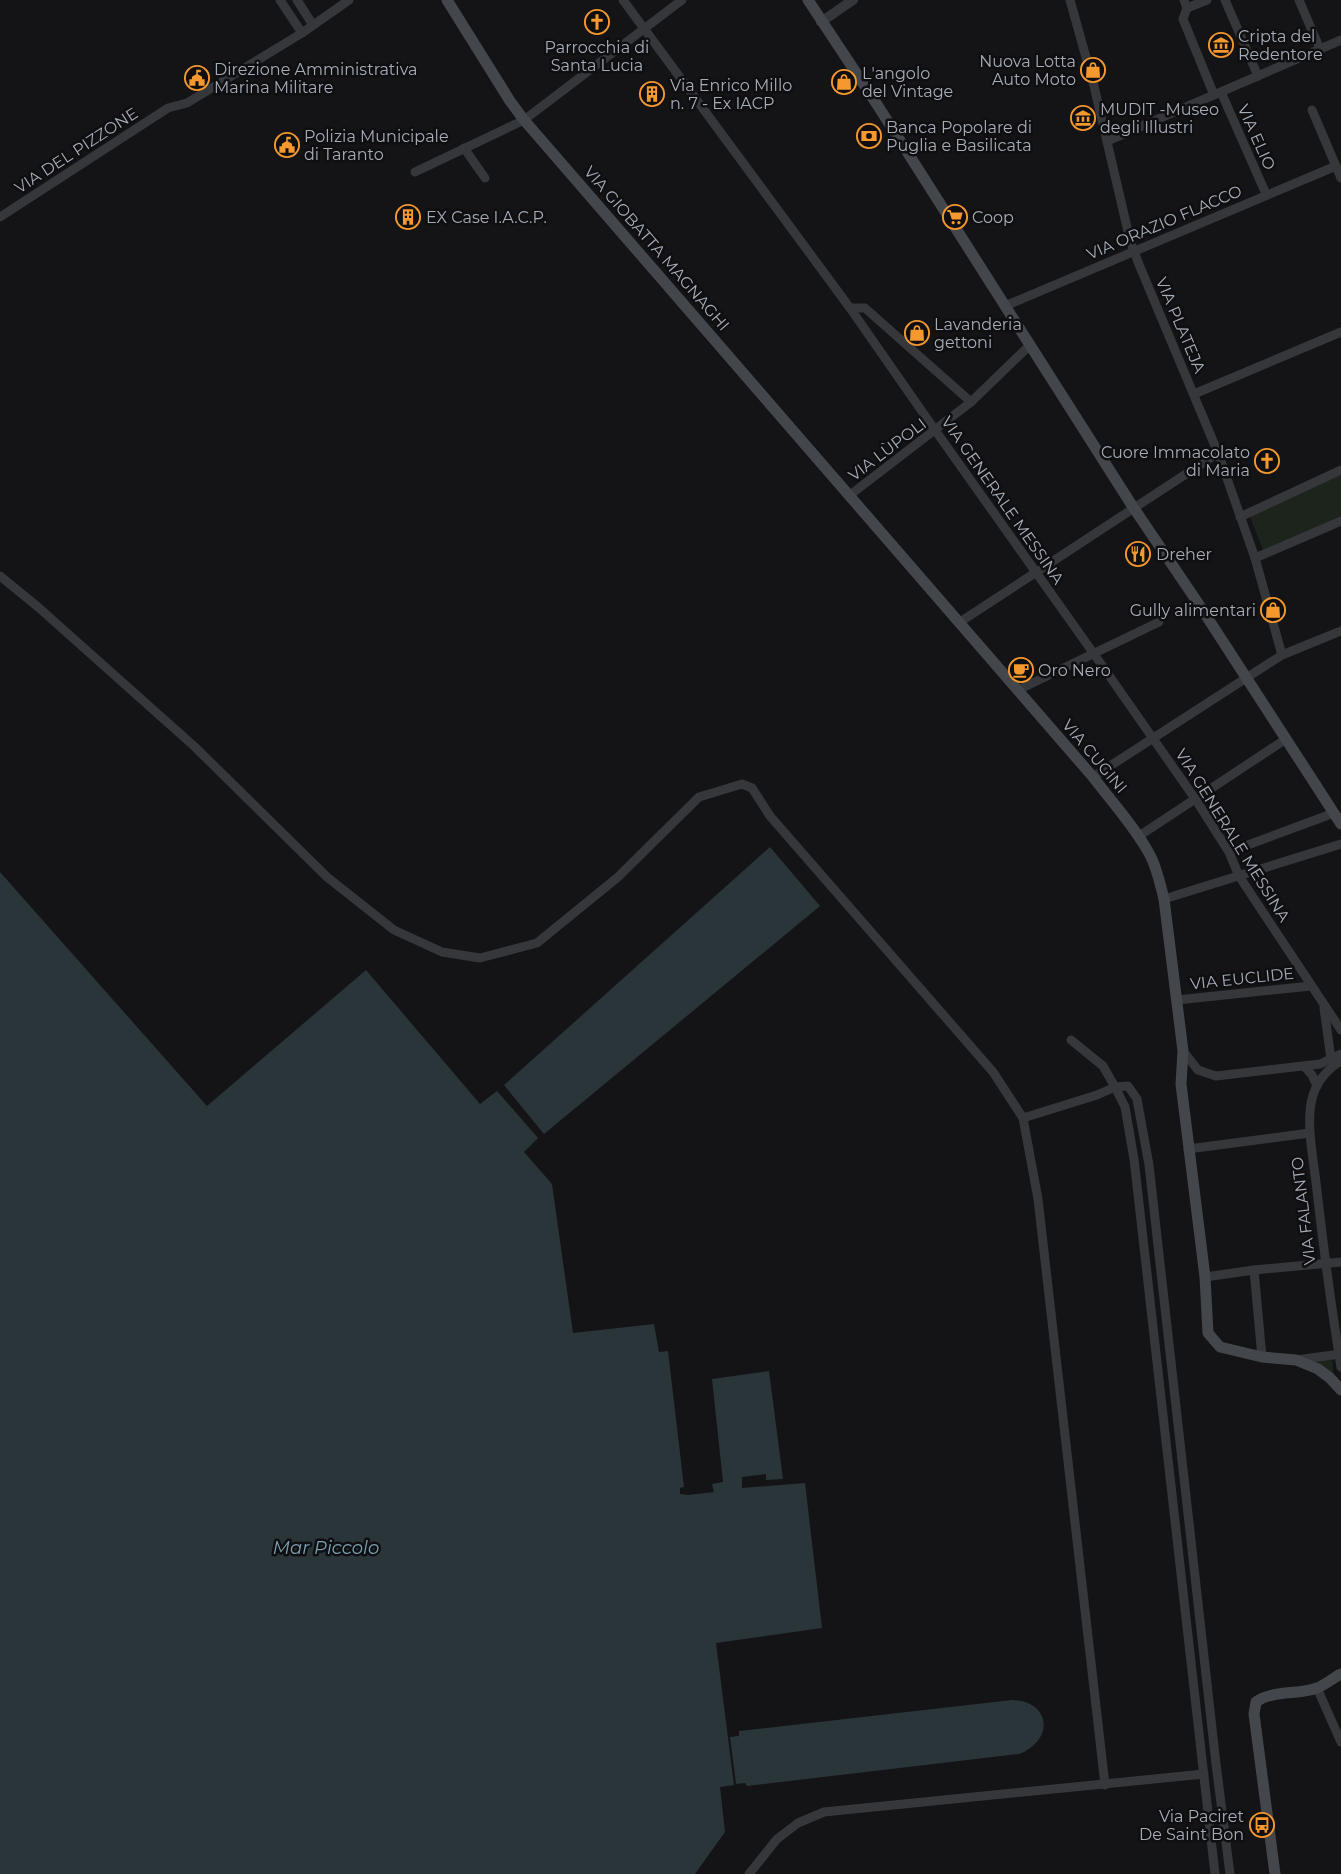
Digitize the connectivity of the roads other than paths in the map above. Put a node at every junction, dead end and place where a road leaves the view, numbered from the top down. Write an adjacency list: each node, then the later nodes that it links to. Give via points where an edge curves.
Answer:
1 (280, 0): 17 (street)
2 (296, 0): 15 (street)
3 (349, 0): 15 (street, VIA DEL PIZZONE)
4 (447, 0): 23 (main road, VIA GIOBATTA MAGNAGHI)
5 (623, 0): 16 (street, VIA GENERALE MESSINA)
6 (682, 0): 16 (street)
7 (808, 0): 14 (main road)
8 (854, 0): 14 (street)
9 (1070, 0): 24 (street, VIA PLATEJA)
10 (1207, 0): 13 (street)
11 (1225, 0): 20 (street)
12 (1299, 0): 19 (street)
13 (1185, 4): 21 (street, VIA ELIO, via 1183,19)
14 (821, 22): 33 (main road)
15 (313, 25): 17 (street, VIA DEL PIZZONE)
16 (644, 28): 23 (street); 34 (street, VIA GENERALE MESSINA)
17 (302, 33): 31 (street, VIA DEL PIZZONE, via 187,103 168,108)
18 (1341, 40): 19 (street)
19 (1320, 49): 20 (street)
20 (1258, 76): 21 (street)
21 (1217, 93): 24 (street); 30 (street, VIA ELIO)
22 (1312, 110): 26 (street)
23 (524, 120): 25 (street); 42 (main road, VIA GIOBATTA MAGNAGHI)
24 (1107, 141): 32 (street, VIA PLATEJA)
25 (466, 152): 27 (street); 28 (street)
26 (1336, 166): 29 (street); 30 (street, VIA ORAZIO FLACCO)
27 (415, 172)
28 (485, 178)
29 (1341, 178)
30 (1266, 194): 32 (street, VIA ORAZIO FLACCO)
31 (0, 217)
32 (1134, 251): 33 (street, VIA ORAZIO FLACCO); 37 (street, VIA PLATEJA)
33 (1005, 306): 36 (main road)
34 (850, 308): 38 (street, via 865,308); 39 (street, VIA GENERALE MESSINA)
35 (1341, 332): 37 (street)
36 (1030, 345): 38 (street, VIA LÙPOLI); 44 (main road)
37 (1194, 394): 40 (street, VIA PLATEJA)
38 (971, 402): 39 (street, VIA LÙPOLI)
39 (935, 430): 42 (street, VIA LÙPOLI); 48 (street, VIA GENERALE MESSINA)
40 (1218, 453): 44 (street); 45 (street, VIA PLATEJA)
41 (1341, 470): 45 (street)
42 (850, 496): 43 (main road, VIA GIOBATTA MAGNAGHI)
43 (858, 505): 50 (main road, VIA CUGINI)
44 (1134, 507): 48 (street); 55 (main road)
45 (1240, 517): 47 (street, VIA PLATEJA)
46 (1341, 521): 47 (street)
47 (1255, 558): 54 (street, VIA PLATEJA)
48 (1036, 573): 50 (street); 53 (street, VIA GENERALE MESSINA)
49 (0, 576): 79 (street, via 196,747 327,877 394,930 442,952 480,958 536,943 618,877 698,797 742,784 752,788 770,816 993,1072)
50 (960, 622): 56 (main road, VIA CUGINI)
51 (1159, 622): 53 (street)
52 (1341, 631): 54 (street)
53 (1094, 654): 56 (street); 57 (street, VIA GENERALE MESSINA)
54 (1282, 655): 55 (street)
55 (1246, 677): 57 (street); 58 (main road)
56 (1018, 690): 59 (main road, VIA CUGINI)
57 (1154, 739): 59 (street); 60 (street, VIA GENERALE MESSINA)
58 (1286, 739): 60 (street); 61 (main road)
59 (1093, 777): 63 (main road, VIA CUGINI)
60 (1196, 800): 63 (street); 65 (street, VIA GENERALE MESSINA)
61 (1334, 812): 62 (main road); 65 (street)
62 (1341, 824)
63 (1138, 836): 67 (main road, VIA CUGINI, via 1158,875)
64 (1341, 844): 66 (street)
65 (1229, 852): 66 (street, VIA GENERALE MESSINA)
66 (1240, 876): 67 (street); 68 (street, VIA GENERALE MESSINA)
67 (1164, 898): 69 (main road, VIA CUGINI)
68 (1311, 986): 69 (street, VIA EUCLIDE); 70 (street, VIA GENERALE MESSINA)
69 (1177, 1000): 73 (main road, VIA CUGINI)
70 (1323, 1004): 71 (street, VIA GENERALE MESSINA); 75 (street)
71 (1341, 1030)
72 (1071, 1040): 78 (street, via 1103,1066)
73 (1183, 1051): 76 (street, via 1198,1070 1216,1076); 81 (main road, VIA CUGINI, via 1182,1084)
74 (1341, 1054): 75 (street)
75 (1336, 1060): 76 (street); 77 (street, VIA FALANTO)
76 (1304, 1066): 77 (street)
77 (1317, 1086): 80 (street, VIA FALANTO, via 1311,1100)
78 (1115, 1087): 79 (street); 94 (street, via 1125,1107 1134,1160); 98 (street, via 1128,1086 1137,1099 1149,1165)
79 (1023, 1118): 95 (street, via 1038,1199)
80 (1310, 1133): 81 (street); 83 (street, VIA FALANTO)
81 (1188, 1149): 85 (main road, VIA CUGINI)
82 (1341, 1262): 83 (street)
83 (1325, 1264): 84 (street); 86 (street, VIA FALANTO)
84 (1254, 1270): 85 (street); 87 (street)
85 (1205, 1277): 87 (main road, VIA CUGINI, via 1208,1333 1220,1347)
86 (1340, 1354): 88 (street); 89 (street, VIA FALANTO)
87 (1262, 1358): 88 (main road, VIA CUGINI)
88 (1296, 1360): 90 (main road, via 1318,1369)
89 (1341, 1367)
90 (1341, 1390)
91 (1341, 1674): 92 (main road)
92 (1317, 1688): 93 (street); 99 (main road, via 1263,1696 1256,1702 1254,1714)
93 (1341, 1742)
94 (1204, 1774): 95 (street); 97 (street)
95 (1105, 1785): 96 (street, via 824,1812 798,1823 777,1839)
96 (749, 1874)
97 (1215, 1874)
98 (1230, 1874)
99 (1275, 1874)

